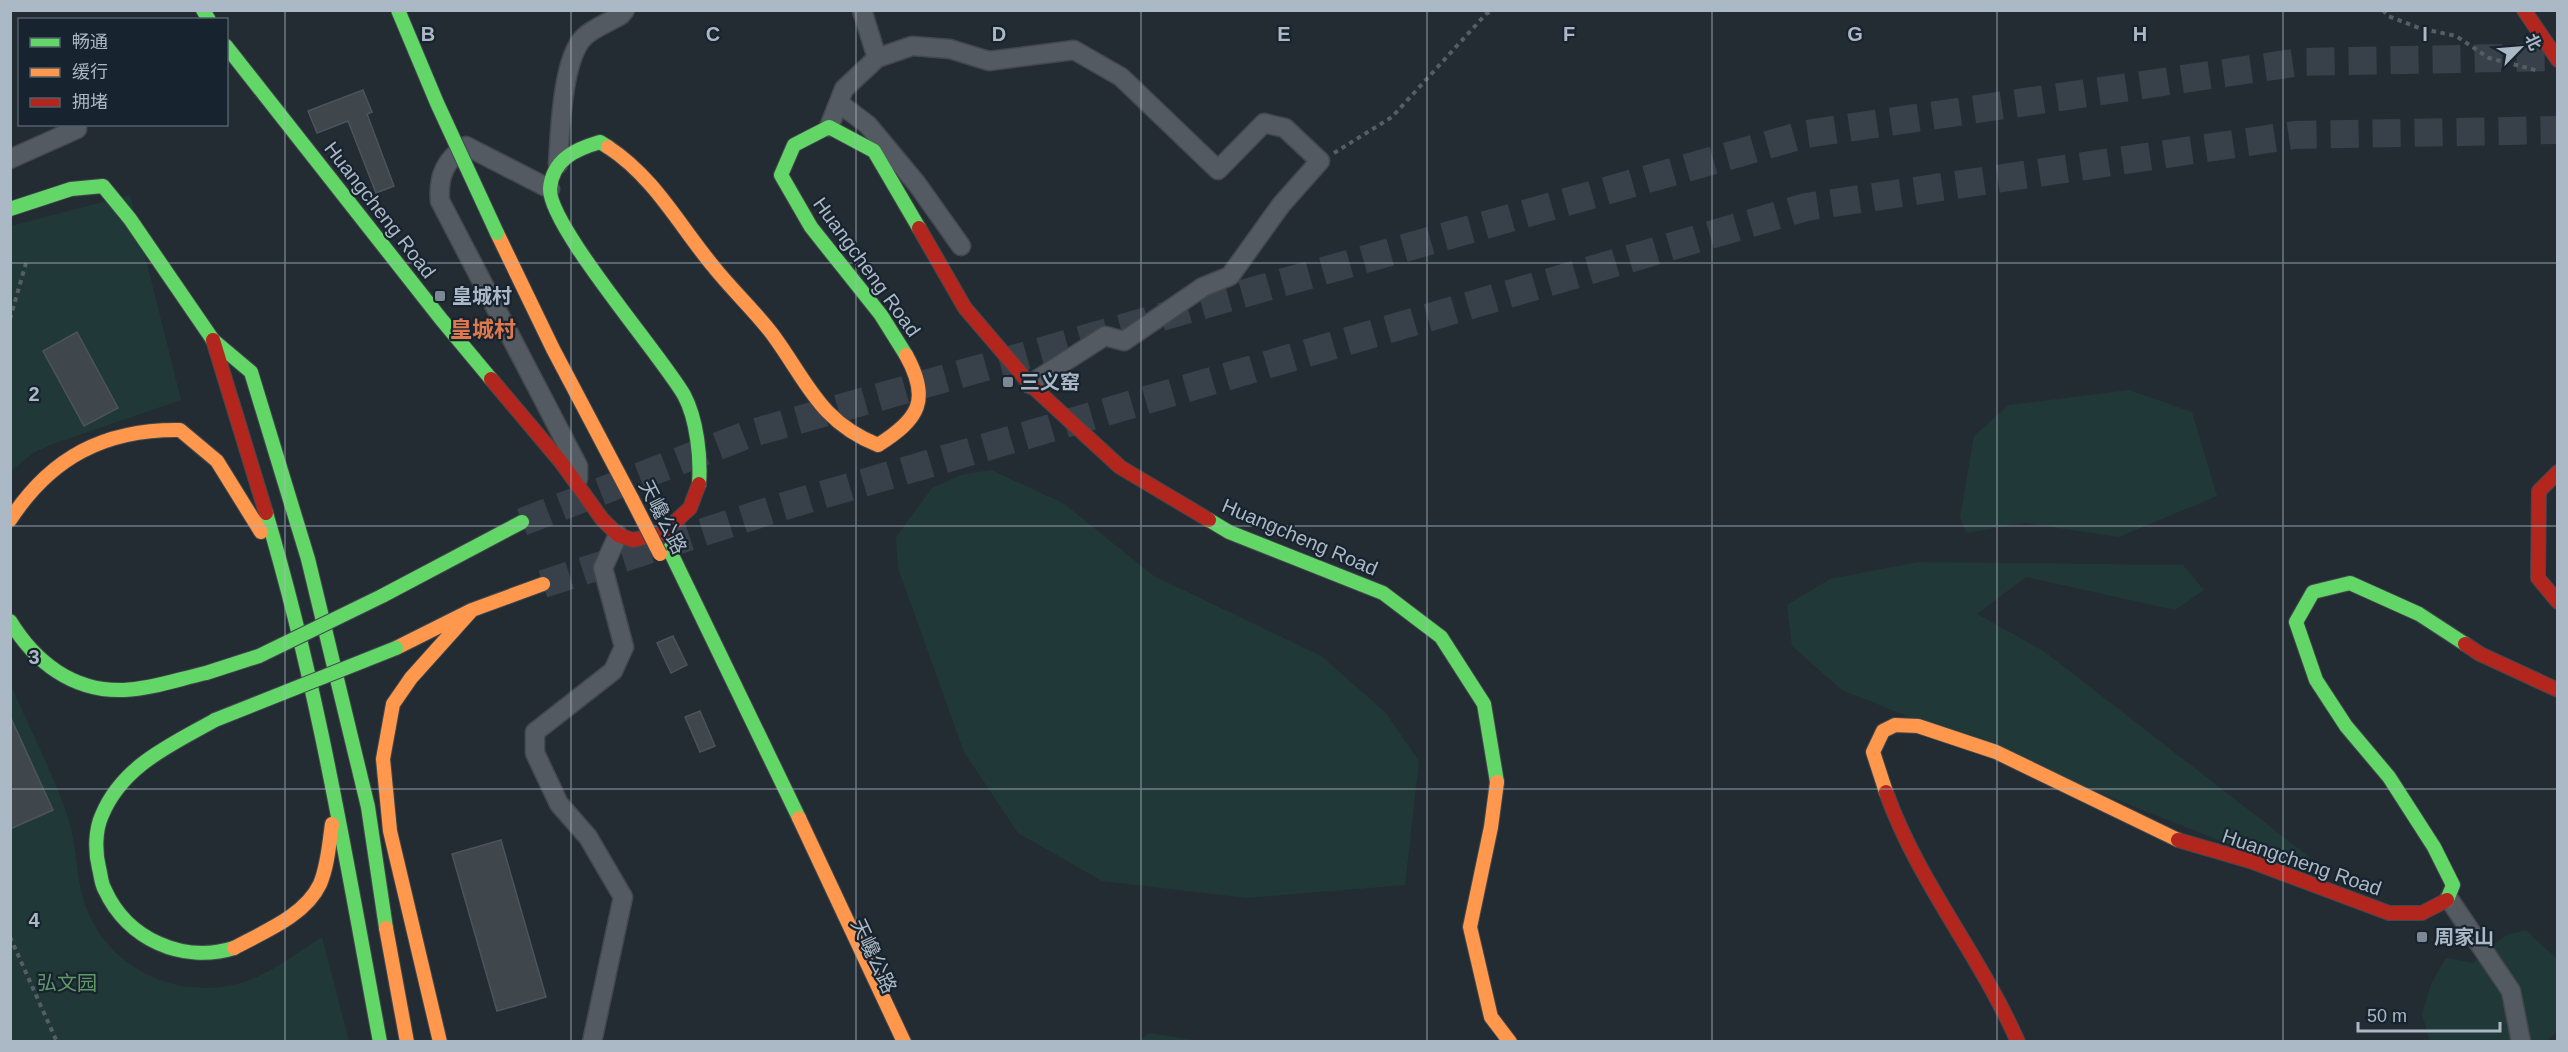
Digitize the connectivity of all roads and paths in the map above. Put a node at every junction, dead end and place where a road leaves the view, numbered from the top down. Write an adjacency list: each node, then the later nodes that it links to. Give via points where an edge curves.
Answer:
1 (398, 10): 20 (main road, 天巉公路, bridge, via 437,103)
2 (410, 10): 20 (main road, 天巉公路)
3 (625, 10): 17 (street, via 584,37 572,60 562,98)
4 (862, 10): 9 (street)
5 (1494, 10): 16 (path, via 1486,14 1392,117)
6 (2383, 10): 11 (path, via 2388,16 2419,28 2456,36 2489,58)
7 (2523, 10): 10 (main road)
8 (228, 49): 27 (main road, Huangcheng Road)
9 (877, 58): 12 (street, via 844,89); 16 (street, via 912,46 950,49 989,61 1074,50 1121,77 1218,171 1264,123 1286,128)
10 (2558, 60)
11 (2548, 72)
12 (839, 103): 13 (street); 21 (street, via 868,125)
13 (829, 127): 17 (main road, Huangcheng Road, via 794,145 781,176 811,227 895,335 910,362 921,394 918,409 900,431 878,445 855,436 826,412 772,334 628,160 600,142 578,148); 25 (main road, Huangcheng Road, via 874,151 965,308)
14 (77, 129): 15 (street)
15 (10, 159)
16 (1320, 161): 25 (street, via 1281,205 1230,276 1203,287 1124,341 1105,336)
17 (558, 164): 18 (main road)
18 (550, 189): 27 (street, via 465,146 452,155 438,184 440,201 578,466); 30 (main road, via 560,218 685,397 700,450 699,484 690,508 663,533 633,540)
19 (10, 210): 24 (main road, via 71,189 104,186)
20 (502, 231): 31 (main road, 天巉公路)
21 (961, 246)
22 (26, 263): 23 (path)
23 (10, 319)
24 (213, 340): 32 (main road, via 251,372); 33 (main road)
25 (1030, 384): 49 (main road, Huangcheng Road, via 1120,467 1229,532 1383,593 1441,637 1484,704 1498,778 1470,927 1491,1017)
26 (2558, 472): 35 (main road, via 2539,491 2538,578)
27 (579, 487): 30 (main road, Huangcheng Road)
28 (10, 520): 33 (main road, via 43,479 94,444 138,431 180,430 217,461)
29 (522, 522): 37 (main road, bridge, via 259,656 206,673 124,690 89,687 65,677 43,663)
30 (618, 534): 46 (street, via 603,568 624,647 613,671 535,732 535,753 559,804 588,837 623,897)
31 (665, 552): 47 (main road, 天巉公路); 48 (main road, 天巉公路, via 753,718)
32 (308, 559): 33 (main road); 44 (main road, via 368,807)
33 (282, 567): 39 (main road)
34 (543, 584): 36 (main road)
35 (2558, 602)
36 (471, 610): 39 (main road, bridge, via 396,648 215,720 136,768 114,792 100,823 97,856 104,888 120,917 145,938 174,952 207,955 238,949 267,933 309,900 324,872); 45 (main road, via 393,704 383,759 390,831)
37 (10, 621)
38 (2558, 690): 40 (main road, via 2480,654 2419,614 2350,583 2313,592 2296,622 2316,680 2346,726 2390,777 2434,847 2453,885)
39 (335, 802): 43 (main road)
40 (2449, 899): 50 (main road, Huangcheng Road, via 2422,913 2390,913 2250,861 2184,843 1996,752 1918,726 1895,725 1883,731 1873,752 1879,777 1903,838); 51 (street, via 2511,991)
41 (10, 937): 42 (path)
42 (57, 1041)
43 (380, 1041)
44 (407, 1041)
45 (440, 1041)
46 (592, 1041)
47 (892, 1041)
48 (904, 1041)
49 (1510, 1041)
50 (2018, 1041)
51 (2521, 1041)

